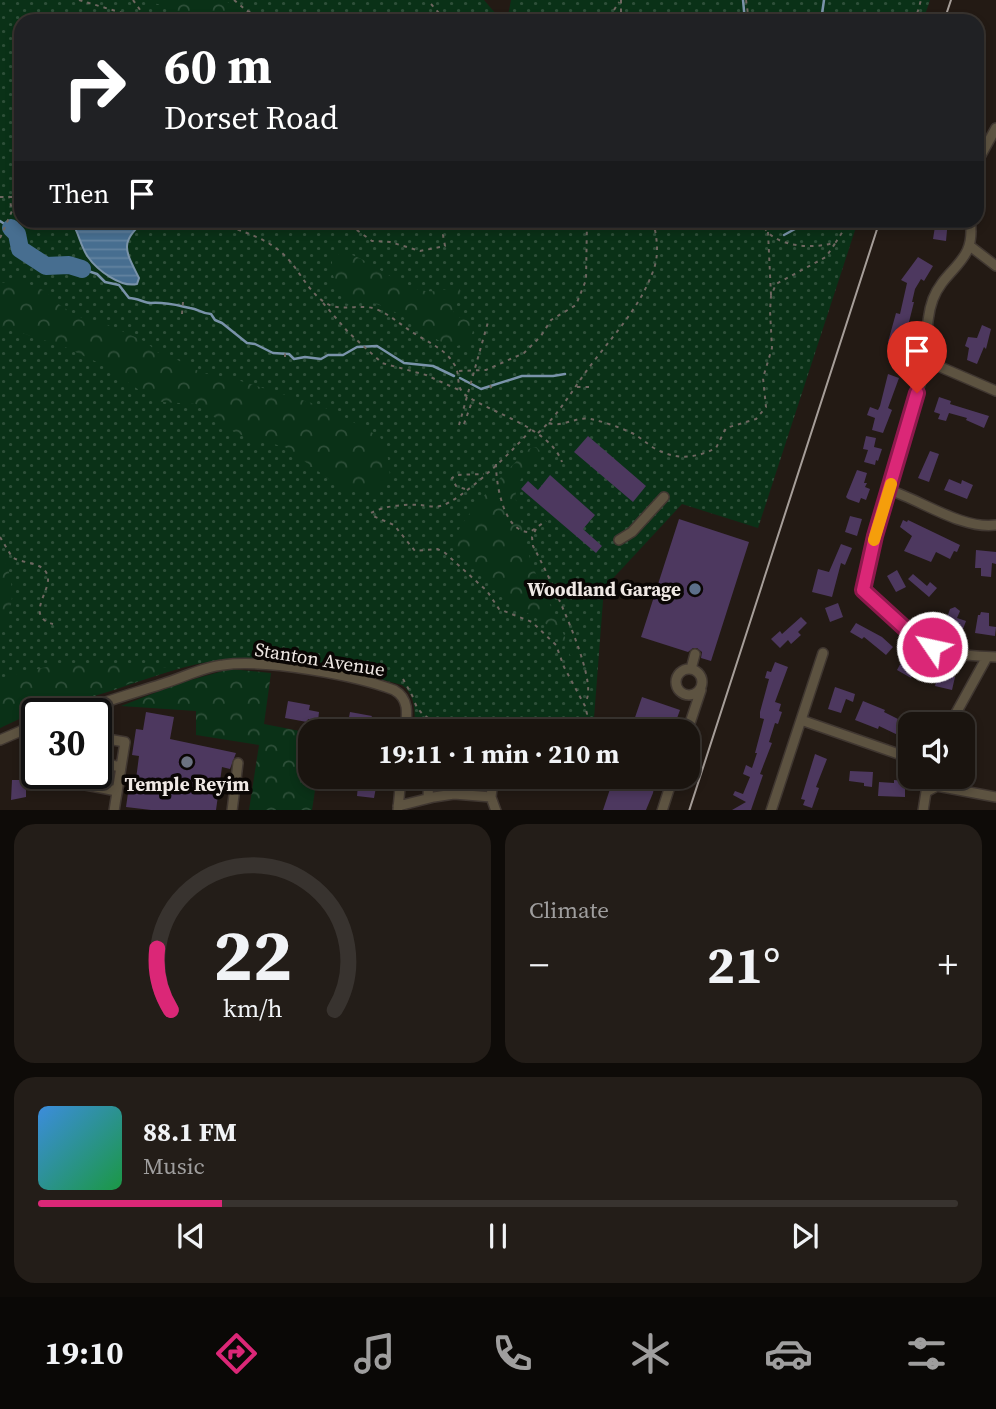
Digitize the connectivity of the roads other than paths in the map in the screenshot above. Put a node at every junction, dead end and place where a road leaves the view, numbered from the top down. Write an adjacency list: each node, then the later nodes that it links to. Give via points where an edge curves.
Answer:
1 (996, 128): 2 (street)
2 (984, 150)
3 (970, 228): 4 (street)
4 (970, 246): 5 (street); 6 (street, via 932,301)
5 (996, 266)
6 (925, 363): 7 (street); 8 (street)
7 (996, 391)
8 (890, 490): 10 (street, via 966,521); 14 (street, via 863,590 927,644 950,653)
9 (664, 497): 11 (street)
10 (996, 525)
11 (619, 540)
12 (823, 653): 21 (street)
13 (695, 654): 15 (street)
14 (991, 657): 18 (street)
15 (691, 669): 16 (street, via 702,677); 16 (street, via 678,675 677,689 689,696)
16 (701, 688): 20 (street)
17 (112, 699): 19 (street, Stanton Avenue, via 201,669 248,664 329,674 394,690 406,706)
18 (957, 712)
19 (406, 719)
20 (691, 719)
21 (801, 720): 25 (street); 45 (street)
22 (21, 731): 23 (street)
23 (0, 740)
24 (112, 740): 28 (street, via 125,742)
25 (898, 754)
26 (239, 763): 42 (street)
27 (112, 765): 28 (street)
28 (121, 767): 35 (street)
29 (107, 789): 35 (street)
30 (400, 789): 40 (street)
31 (428, 789): 39 (street)
32 (492, 789): 37 (street)
33 (669, 789): 44 (street)
34 (927, 789): 36 (street)
35 (117, 791): 41 (street)
36 (926, 792): 38 (street, via 937,786); 46 (street)
37 (491, 797): 39 (street, via 454,794); 43 (street)
38 (996, 797)
39 (428, 799): 40 (street)
40 (398, 808)
41 (114, 810)
42 (232, 810)
43 (496, 810)
44 (662, 810)
45 (771, 810)
46 (923, 810)

